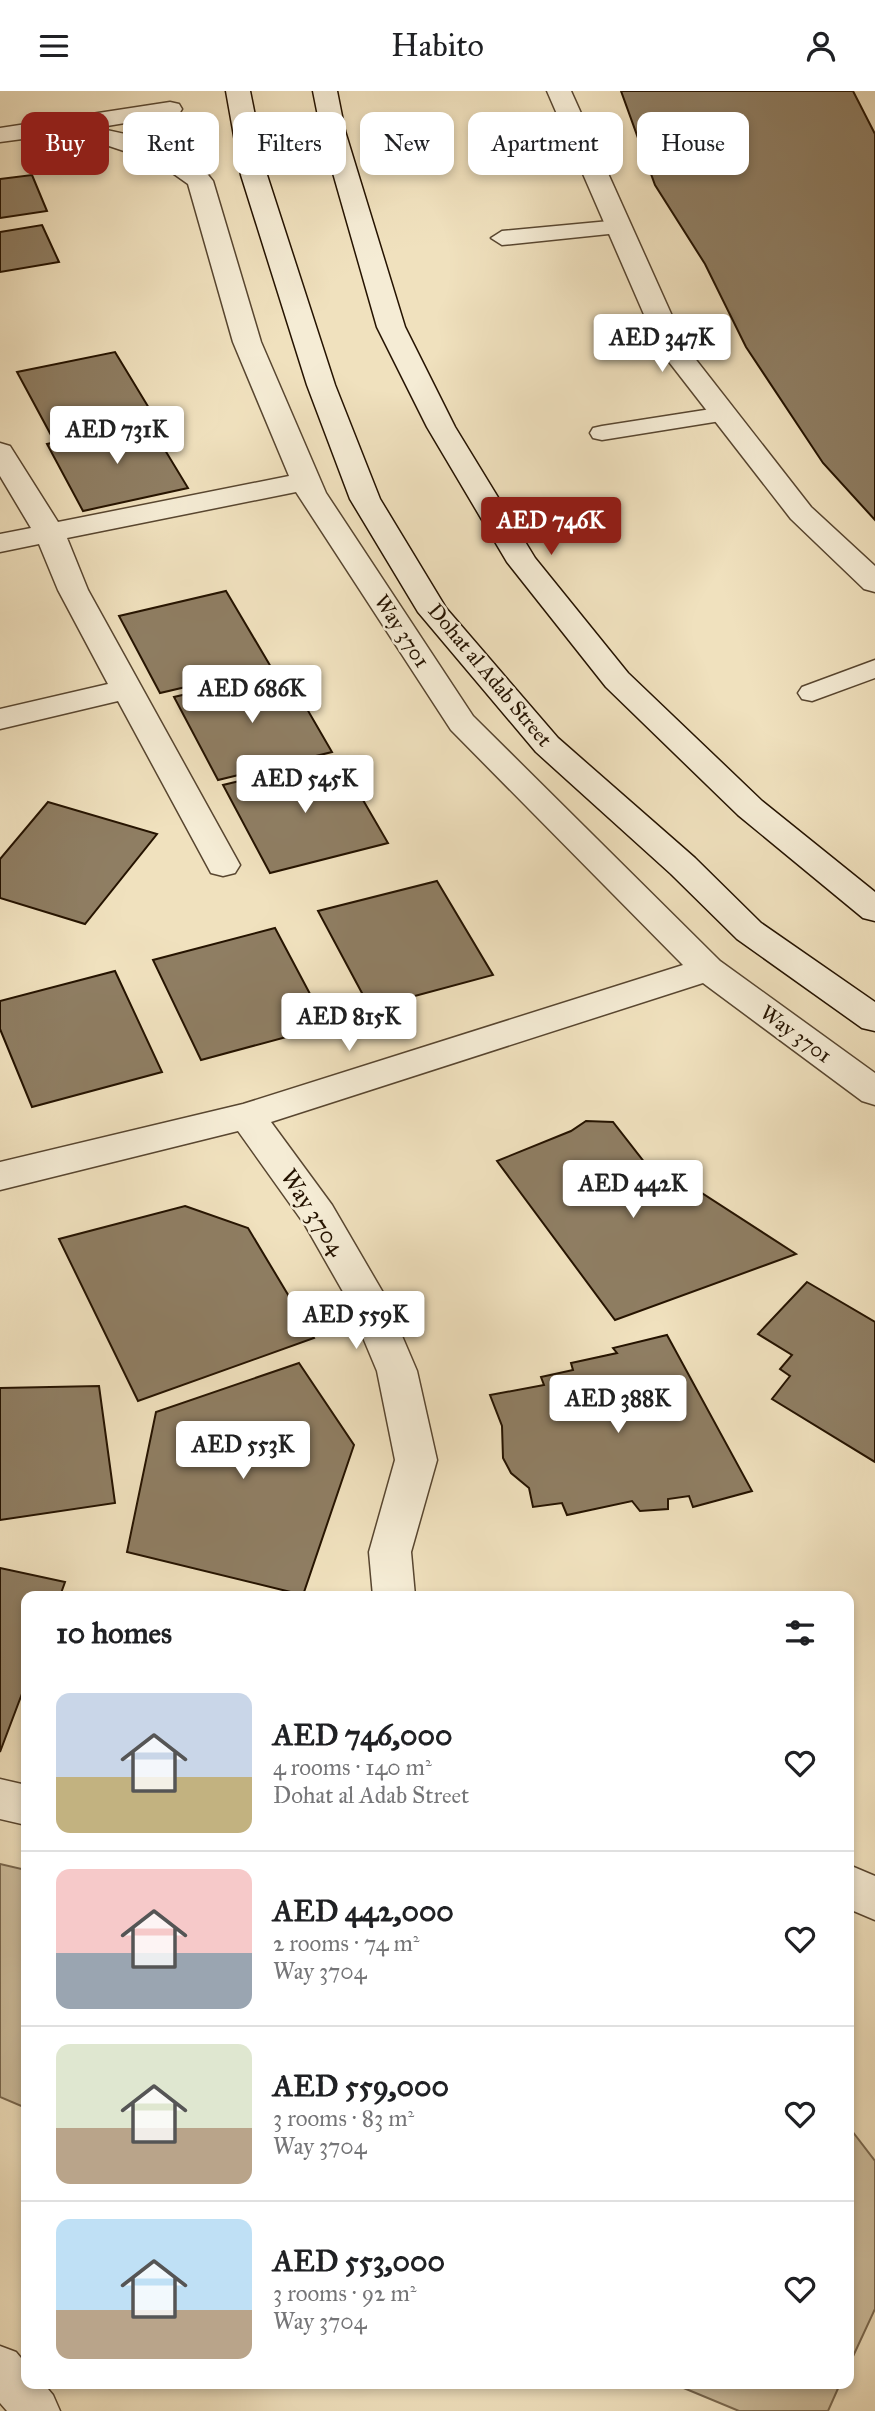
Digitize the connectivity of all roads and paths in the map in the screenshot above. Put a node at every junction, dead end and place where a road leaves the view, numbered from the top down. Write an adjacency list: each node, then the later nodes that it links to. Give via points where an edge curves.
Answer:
1 (238, 91): 28 (street, Dohat al Adab Street, via 254,175 321,385 365,499 433,612 547,745 749,931)
2 (325, 91): 26 (street, via 336,144 391,327 441,427 522,562 617,680 750,808)
3 (559, 91): 12 (street)
4 (84, 96): 6 (street)
5 (162, 100): 7 (street); 11 (street, Way 3701)
6 (64, 112)
7 (109, 113)
8 (21, 132): 9 (street)
9 (0, 135)
10 (109, 138): 11 (street, via 154,150 186,167)
11 (200, 181): 17 (street, Way 3701, via 247,342)
12 (620, 227): 13 (lane); 14 (street, via 673,349)
13 (502, 238)
14 (724, 414): 15 (lane); 20 (street, via 801,513)
15 (602, 433)
16 (0, 451): 18 (street)
17 (306, 481): 18 (street); 27 (street, Way 3701, via 462,723)
18 (49, 532): 19 (street); 22 (street, via 73,590)
19 (0, 543)
20 (875, 583)
21 (875, 668): 23 (lane)
22 (127, 689): 24 (street); 25 (street)
23 (812, 693)
24 (0, 719)
25 (223, 865)
26 (875, 910)
27 (708, 969): 29 (street, Way 3701); 30 (street)
28 (875, 1019)
29 (875, 1092)
30 (247, 1116): 31 (street); 32 (street, Way 3704, via 319,1215 365,1296 397,1371 416,1460 390,1552)
31 (0, 1176)
32 (394, 1591)
33 (0, 1799): 34 (street)
34 (21, 1804)
35 (854, 1888): 36 (street)
36 (875, 1899)
37 (0, 2368): 38 (lane)
38 (37, 2411)

